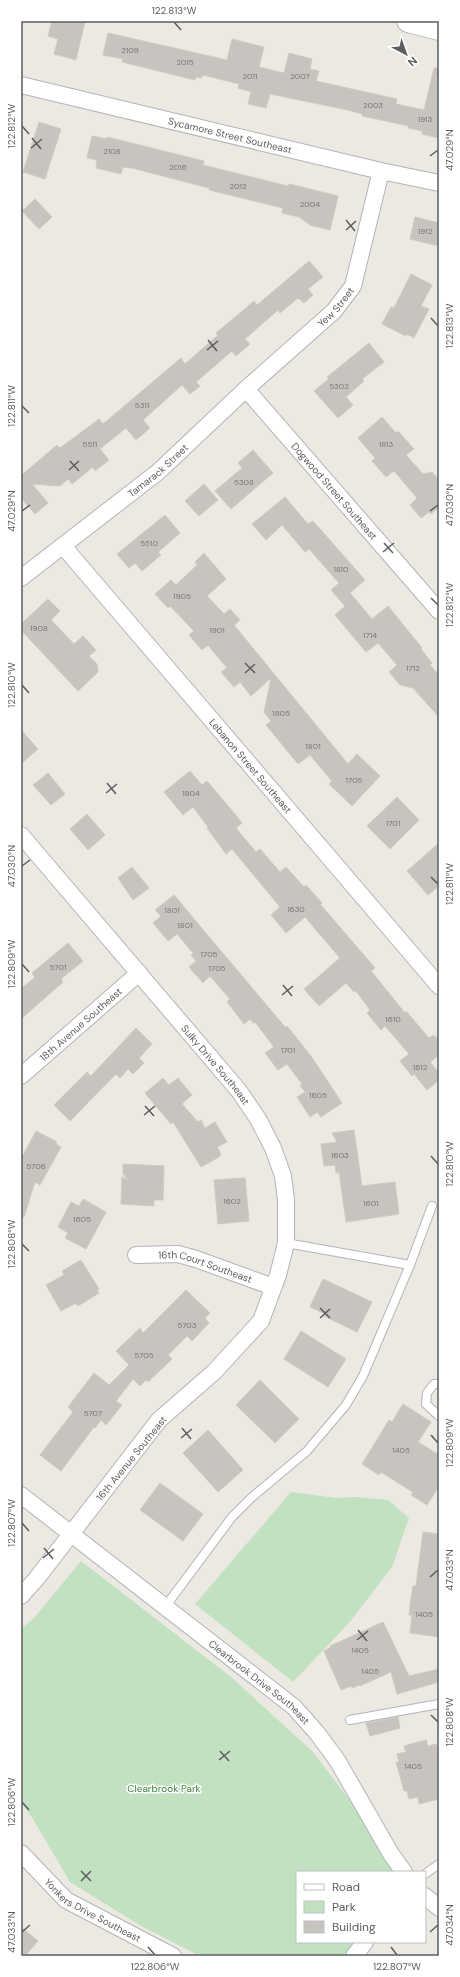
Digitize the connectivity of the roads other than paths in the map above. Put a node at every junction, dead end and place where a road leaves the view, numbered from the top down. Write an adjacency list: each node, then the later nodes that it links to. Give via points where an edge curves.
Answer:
1 (408, 21): 2 (main road)
2 (439, 29)
3 (21, 85): 4 (street, Sycamore Street Southeast)
4 (381, 171): 5 (street, Sycamore Street Southeast); 6 (street, Yew Street, via 353,286 334,311)
5 (439, 183)
6 (246, 389): 7 (street, Tamarack Street, via 158,472); 9 (street, Dogwood Street Southeast)
7 (63, 546): 8 (street, Tamarack Street); 12 (street, Lebanon Street Southeast)
8 (21, 578)
9 (439, 611)
10 (21, 835): 11 (street, Sulky Drive Southeast)
11 (139, 973): 13 (street, 18th Avenue Southeast); 15 (street, Sulky Drive Southeast, via 239,1091 258,1119 273,1148 283,1176)
12 (439, 986)
13 (21, 1076)
14 (432, 1206): 17 (lane)
15 (286, 1243): 17 (lane); 18 (street, Sulky Drive Southeast)
16 (136, 1256): 18 (street, 16th Court Southeast, via 178,1254)
17 (410, 1265): 25 (lane, via 362,1376 346,1405 307,1451 232,1517)
18 (273, 1287): 19 (street, Sulky Drive Southeast, via 260,1321)
19 (247, 1336): 23 (street, 16th Avenue Southeast, via 214,1372 159,1420)
20 (439, 1384): 21 (lane, via 434,1384 427,1393 426,1404)
21 (439, 1416)
22 (21, 1494): 23 (street)
23 (70, 1533): 24 (street, 16th Avenue Southeast); 25 (street, Clearbrook Drive Southeast)
24 (21, 1596)
25 (164, 1607): 30 (street, Clearbrook Drive Southeast, via 294,1707 337,1760 375,1828)
26 (439, 1704): 27 (lane)
27 (350, 1720)
28 (21, 1853): 35 (street, Yonkers Drive Southeast, via 66,1900)
29 (439, 1864): 31 (lane)
30 (403, 1871)
31 (426, 1873)
32 (426, 1897): 33 (street)
33 (439, 1908)
34 (365, 1943): 36 (street)
35 (173, 1956)
36 (354, 1956)

